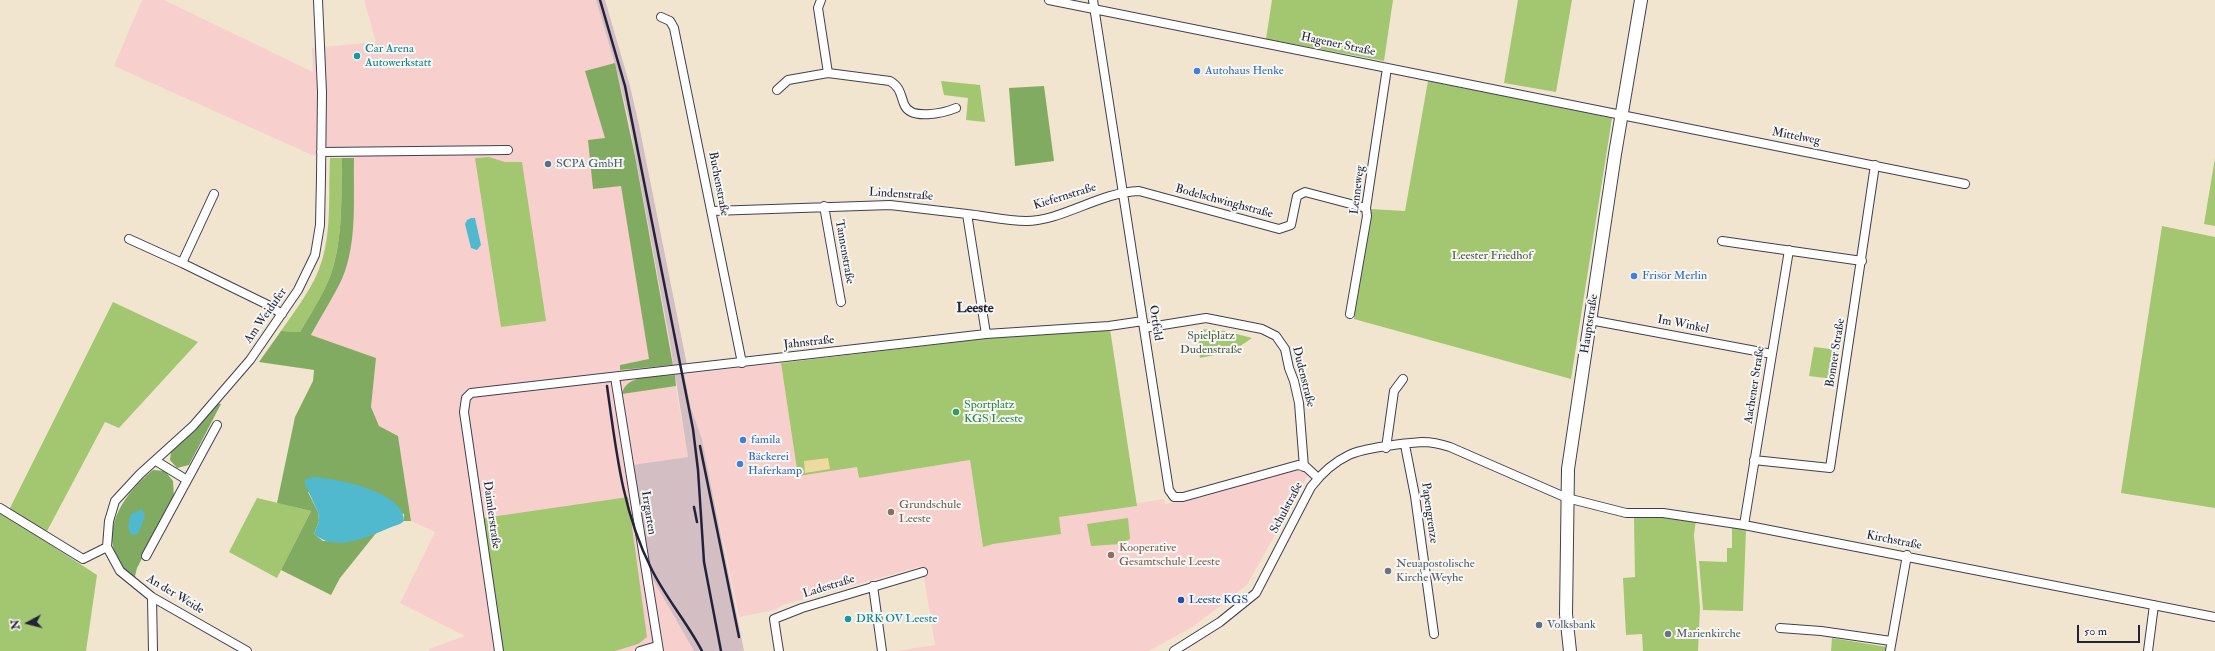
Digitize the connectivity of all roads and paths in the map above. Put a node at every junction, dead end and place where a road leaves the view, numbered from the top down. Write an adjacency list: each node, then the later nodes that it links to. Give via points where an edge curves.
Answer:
1 (318, 0): 14 (street, Am Weidufer)
2 (821, 0): 9 (street, via 818,8)
3 (1049, 0): 6 (street, Hagener Straße)
4 (1093, 0): 6 (street, Ortfeld)
5 (1641, 0): 12 (main road, Hauptstraße)
6 (1094, 9): 8 (street, Hagener Straße); 17 (street, Ortfeld)
7 (661, 17): 21 (street, Buchenstraße, via 674,28)
8 (1387, 68): 12 (street, Hagener Straße); 20 (street, Lenneweg)
9 (828, 73): 10 (street, via 788,80); 11 (street, via 890,81 897,85 904,106 919,114 940,114)
10 (777, 90)
11 (956, 108)
12 (1622, 114): 15 (street, Mittelweg); 31 (main road, Hauptstraße)
13 (508, 150): 14 (street)
14 (322, 152): 29 (street, Am Weidufer, via 320,225 315,255 298,290)
15 (1875, 165): 16 (street, Mittelweg); 26 (street, Bonner Straße)
16 (1965, 184)
17 (1122, 192): 20 (street, Bodelschwinghstraße, via 1139,191 1279,229 1292,225 1297,196 1305,192); 22 (street, Kiefernstraße, via 1027,221); 32 (street, Ortfeld)
18 (214, 194): 27 (street)
19 (824, 206): 21 (street, Lindenstraße); 22 (street, Lindenstraße, via 890,204); 28 (street, Tannenstraße)
20 (1366, 208): 30 (street, Lenneweg, via 1367,216)
21 (712, 211): 35 (street, Buchenstraße)
22 (967, 214): 33 (street)
23 (129, 239): 27 (street)
24 (1722, 240): 25 (street)
25 (1789, 250): 26 (street); 34 (street, Aachener Straße)
26 (1862, 261): 42 (street, Bonner Straße, via 1830,468)
27 (182, 263): 29 (street)
28 (841, 302)
29 (282, 314): 43 (street, Am Weidufer, via 250,360 193,426)
30 (1350, 314)
31 (1590, 320): 34 (street, Im Winkel); 47 (main road, Hauptstraße, via 1568,469)
32 (1143, 325): 33 (street, Jahnstraße); 44 (street, Dudenstraße, via 1206,318 1262,329 1276,336 1285,349 1294,380 1300,411); 44 (street, Ortfeld, via 1169,490 1174,497 1183,497 1291,466)
33 (986, 334): 35 (street, Jahnstraße)
34 (1772, 354): 42 (street, Aachener Straße)
35 (742, 363): 36 (street, Jahnstraße)
36 (615, 378): 38 (street, Jahnstraße); 61 (street, Irrgarten)
37 (1403, 379): 41 (street, via 1394,391)
38 (478, 392): 64 (street, Daimlerstraße, via 471,393 466,398 464,406)
39 (217, 425): 46 (street)
40 (1405, 445): 41 (street, Schulstraße); 47 (street, Schulstraße, via 1422,442 1444,445); 59 (street, Papengrenze, via 1415,496)
41 (1386, 448): 45 (street, Schulstraße, via 1350,454)
42 (1754, 460): 49 (street, Aachener Straße)
43 (156, 461): 46 (street); 50 (street, Am Weidufer, via 115,501)
44 (1304, 467): 45 (street)
45 (1318, 478): 68 (street, Schulstraße, via 1256,593 1220,622)
46 (186, 480): 52 (street)
47 (1567, 498): 49 (street, Kirchstraße, via 1626,512 1663,514); 69 (main road, Hauptstraße, via 1566,614)
48 (0, 508): 50 (street, via 83,560)
49 (1744, 525): 51 (street, Kirchstraße)
50 (107, 547): 55 (street, An der Weide, via 120,571)
51 (1906, 555): 56 (street, Kirchstraße); 60 (street)
52 (146, 556)
53 (923, 572): 54 (street, Ladestraße)
54 (873, 586): 66 (street, Ladestraße, via 774,619); 67 (street)
55 (152, 597): 62 (street); 63 (street, An der Weide)
56 (2154, 605): 57 (street, Kirchstraße); 71 (street)
57 (2215, 617)
58 (1780, 628): 60 (street)
59 (1434, 634)
60 (1891, 641): 70 (street)
61 (658, 649): 65 (street)
62 (153, 651)
63 (247, 651)
64 (499, 651)
65 (640, 651)
66 (779, 651)
67 (882, 651)
68 (1174, 651)
69 (1570, 651)
70 (1890, 651)
71 (2148, 651)

